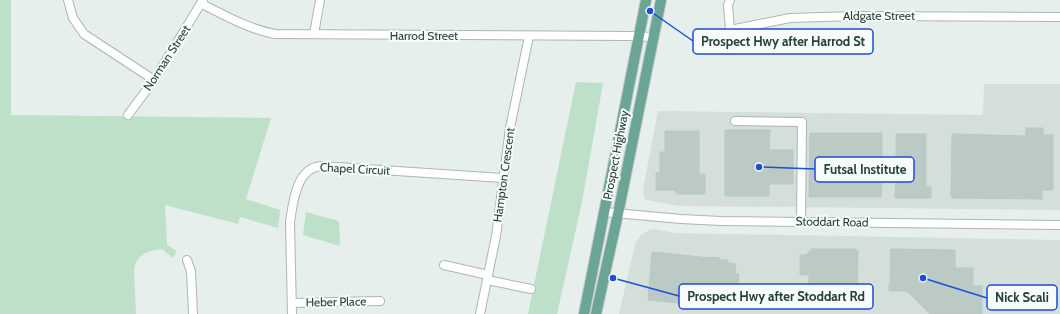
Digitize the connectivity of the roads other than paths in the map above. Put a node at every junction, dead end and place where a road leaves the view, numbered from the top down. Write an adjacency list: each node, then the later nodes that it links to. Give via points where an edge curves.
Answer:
1 (68, 0): 12 (street, via 72,18 84,34)
2 (320, 0): 8 (street)
3 (646, 0): 10 (main road, Prospect Highway)
4 (661, 0): 11 (main road, Prospect Highway)
5 (730, 0): 7 (street, Aldgate Street, via 730,30 805,17)
6 (202, 2): 8 (street, Harrod Street, via 262,32); 12 (street, Norman Street)
7 (1060, 17)
8 (314, 34): 9 (street, Harrod Street)
9 (529, 36): 10 (street, Harrod Street); 15 (street, Hampton Crescent, via 510,128)
10 (638, 36): 11 (street, Harrod Street); 16 (main road, Prospect Highway)
11 (653, 37): 17 (main road, Prospect Highway)
12 (154, 80): 13 (street, Norman Street)
13 (128, 115)
14 (735, 121): 18 (street, via 802,122)
15 (503, 178): 22 (street, Hampton Crescent, via 496,236); 25 (street, Chapel Circuit, via 314,167 305,173 300,183 294,198 290,222)
16 (604, 212): 17 (street, Stoddart Road); 29 (main road, Prospect Highway)
17 (618, 214): 18 (street, Stoddart Road, via 681,219); 30 (main road, Prospect Highway)
18 (801, 222): 19 (street, Stoddart Road)
19 (1060, 225)
20 (187, 260): 26 (street, via 191,271)
21 (444, 265): 22 (street)
22 (487, 278): 23 (street); 28 (street, Hampton Crescent)
23 (531, 289)
24 (380, 301): 25 (street, Heber Place)
25 (292, 303): 27 (street, Chapel Circuit)
26 (193, 314)
27 (292, 314)
28 (480, 314)
29 (584, 314)
30 (596, 314)

